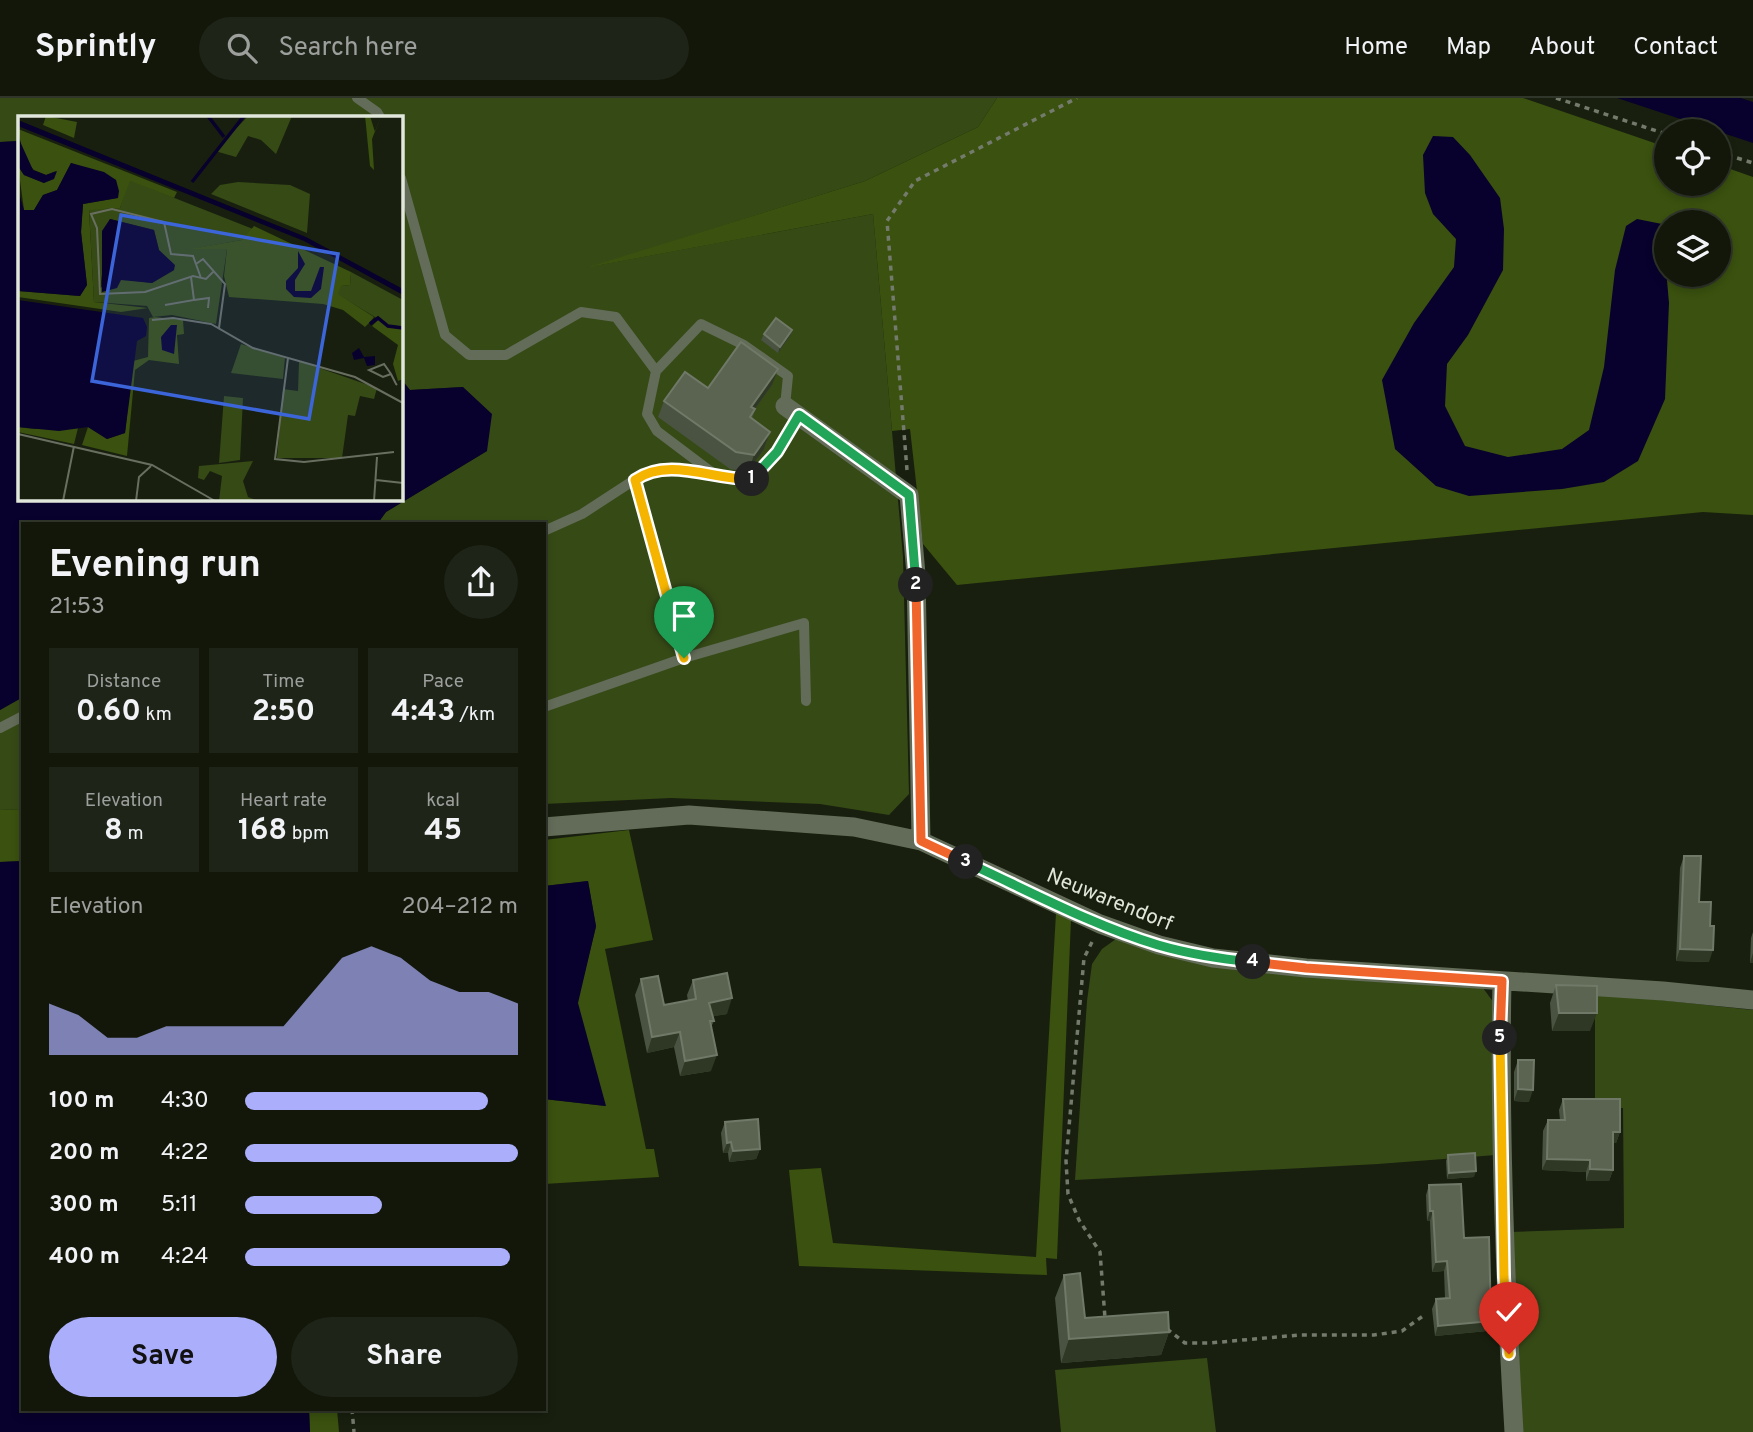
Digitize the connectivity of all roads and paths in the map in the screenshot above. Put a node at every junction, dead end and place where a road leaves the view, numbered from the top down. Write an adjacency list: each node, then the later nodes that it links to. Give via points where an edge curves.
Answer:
1 (357, 98): 4 (lane)
2 (1077, 98): 13 (path, via 915,181 887,221)
3 (1556, 98): 5 (path)
4 (379, 116)
5 (1654, 130)
6 (1731, 156): 7 (path)
7 (1753, 163)
8 (402, 182): 9 (lane, via 445,335 469,355 506,355 581,312 616,317)
9 (656, 371): 10 (lane, via 701,324 744,345 788,376); 11 (lane, via 647,414 657,431)
10 (792, 411): 11 (lane, via 777,452 751,480); 13 (street)
11 (714, 474): 12 (lane, via 682,470 645,473)
12 (635, 480): 14 (lane, via 582,514); 15 (lane)
13 (909, 495): 21 (street, via 916,588)
14 (546, 530)
15 (684, 658): 16 (lane, via 804,623); 17 (lane)
16 (806, 701)
17 (546, 706)
18 (21, 717): 19 (lane)
19 (0, 728)
20 (546, 827): 21 (street, Neuwarendorf, via 689,815 854,827)
21 (921, 841): 22 (street, Neuwarendorf)
22 (1100, 924): 23 (street, Neuwarendorf, via 1213,958); 26 (path, via 1084,958 1066,1161 1068,1194 1100,1252)
23 (1502, 981): 24 (street, Neuwarendorf); 30 (street, via 1504,1277)
24 (1753, 1000)
25 (1423, 1316): 27 (path, via 1402,1331 1374,1335 1299,1335 1210,1343 1185,1343)
26 (1105, 1318)
27 (1166, 1328)
28 (352, 1411): 29 (path)
29 (354, 1432)
30 (1514, 1432)

